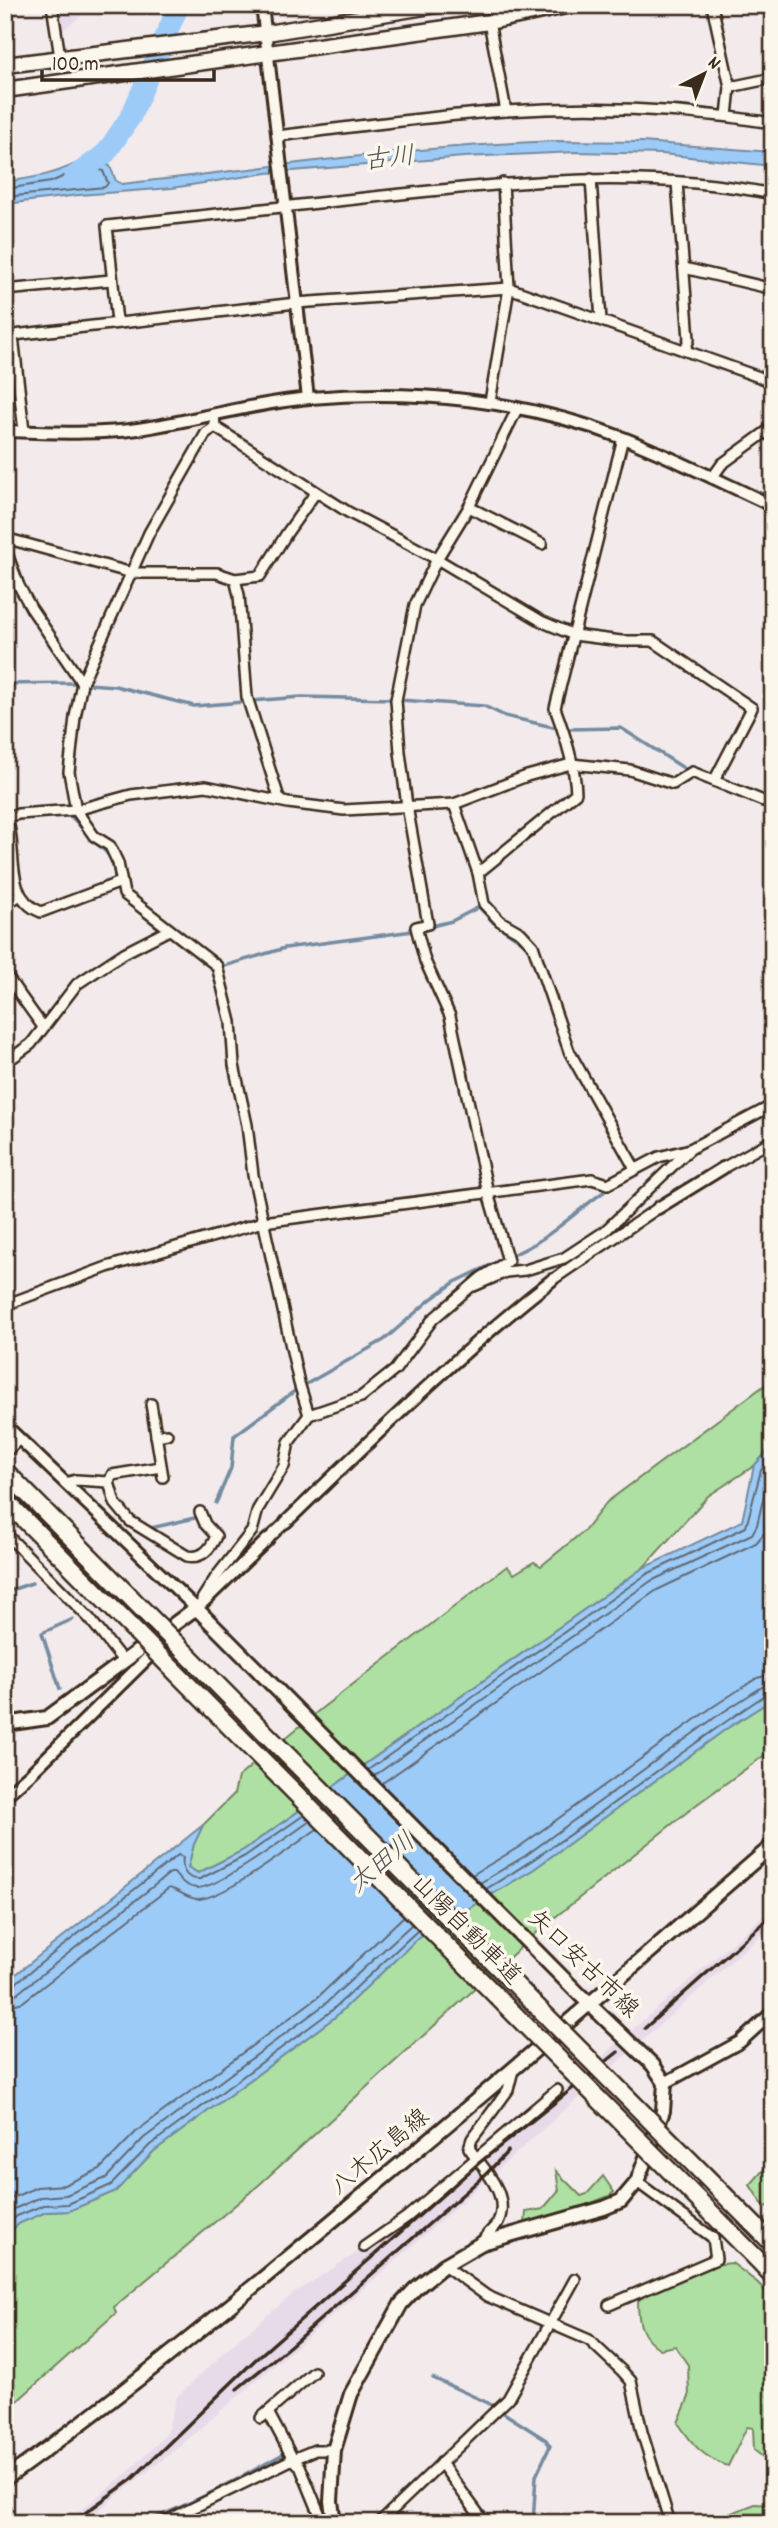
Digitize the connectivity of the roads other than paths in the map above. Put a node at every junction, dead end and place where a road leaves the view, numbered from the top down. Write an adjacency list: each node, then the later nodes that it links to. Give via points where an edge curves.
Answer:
1 (52, 5): 9 (street)
2 (262, 5): 7 (street)
3 (437, 5): 7 (highway)
4 (570, 5): 6 (highway)
5 (712, 5): 12 (street)
6 (488, 22): 8 (highway); 14 (street)
7 (267, 33): 8 (street); 9 (highway)
8 (269, 54): 13 (highway); 17 (street)
9 (60, 57): 10 (highway)
10 (5, 65)
11 (773, 79): 12 (street)
12 (730, 87): 15 (street)
13 (5, 90)
14 (506, 111): 15 (street, via 602,108); 17 (street)
15 (727, 116): 16 (street)
16 (773, 123)
17 (277, 136): 22 (street)
18 (591, 179): 19 (street); 20 (street); 29 (street)
19 (677, 182): 21 (street); 23 (street)
20 (503, 183): 22 (street); 25 (street)
21 (773, 194)
22 (286, 206): 24 (street, via 107,226); 28 (street)
23 (684, 268): 26 (street); 32 (street, via 689,339)
24 (111, 280): 27 (street); 30 (street)
25 (509, 288): 28 (street); 29 (street); 35 (street)
26 (773, 289)
27 (5, 290)
28 (296, 303): 30 (street); 34 (street)
29 (601, 320): 32 (street)
30 (117, 323): 31 (street)
31 (9, 336): 41 (street)
32 (685, 351): 33 (street)
33 (773, 382)
34 (308, 398): 35 (street, via 365,395); 37 (street)
35 (490, 402): 36 (street)
36 (517, 409): 42 (street); 46 (street)
37 (214, 414): 38 (street); 41 (street, via 113,432)
38 (215, 427): 44 (street); 51 (street, via 206,433 149,533)
39 (773, 427): 43 (street, via 722,464)
40 (5, 430): 41 (street)
41 (24, 431)
42 (623, 438): 43 (street); 53 (street)
43 (712, 478): 45 (street)
44 (316, 492): 50 (street); 52 (street, via 260,576)
45 (773, 506)
46 (469, 507): 48 (street); 50 (street)
47 (5, 538): 51 (street)
48 (542, 544)
49 (5, 548): 54 (street, via 31,608)
50 (437, 559): 53 (street, via 543,622); 60 (street, via 415,605 396,700)
51 (132, 573): 52 (street, via 217,573); 54 (street)
52 (235, 579): 57 (street, via 247,697)
53 (574, 635): 55 (street, via 555,708); 56 (street, via 653,641 751,708)
54 (82, 682): 61 (street, via 69,772)
55 (571, 764): 56 (street, via 630,770 673,785 692,772); 58 (street); 63 (street, via 574,796)
56 (714, 781): 59 (street)
57 (281, 801): 60 (street, via 344,810); 61 (street, via 206,786 131,795)
58 (454, 804): 60 (street); 63 (street)
59 (773, 805)
60 (407, 806): 76 (street, via 428,924 416,927 425,961 450,1016)
61 (76, 810): 62 (street); 64 (street, via 94,836 110,846)
62 (6, 818): 65 (street)
63 (478, 873): 75 (street, via 484,904 533,946 569,1051)
64 (121, 882): 65 (street, via 41,912); 67 (street, via 124,894)
65 (20, 895): 66 (street)
66 (5, 905)
67 (169, 930): 69 (street, via 77,984); 78 (street, via 217,967 231,1022 234,1065)
68 (5, 974): 69 (street)
69 (43, 1027): 70 (street)
70 (5, 1063)
71 (773, 1105): 73 (street)
72 (773, 1140): 74 (street)
73 (690, 1149): 75 (street, via 659,1157); 80 (street, via 605,1231 564,1258 506,1272)
74 (723, 1168): 77 (street)
75 (635, 1170): 76 (street, via 608,1184 592,1179)
76 (488, 1193): 78 (street); 80 (street, via 508,1261)
77 (659, 1208): 79 (street)
78 (263, 1222): 81 (street, via 107,1267); 83 (street)
79 (552, 1280): 94 (street, via 436,1379)
80 (464, 1291): 83 (street, via 433,1319 395,1370 361,1397)
81 (5, 1305)
82 (155, 1408): 86 (street)
83 (309, 1415): 97 (street, via 289,1442 284,1466 258,1509 252,1531 216,1577)
84 (5, 1425): 87 (street)
85 (167, 1434): 86 (street)
86 (156, 1436): 90 (street, via 162,1472 112,1475)
87 (19, 1439): 88 (street); 91 (street)
88 (5, 1453)
89 (5, 1471): 110 (highway, 山陽自動車道, bridge)
90 (109, 1482): 91 (street); 93 (street, via 115,1503 130,1521 197,1558 216,1536)
91 (65, 1483): 97 (street)
92 (5, 1500): 113 (highway, 山陽自動車道, bridge)
93 (200, 1512)
94 (286, 1522): 96 (street)
95 (5, 1533): 98 (street, via 90,1619)
96 (268, 1539): 97 (street)
97 (200, 1612): 98 (main road); 100 (street); 102 (main road, 矢口安古市線)
98 (123, 1661): 99 (main road, via 47,1718)
99 (5, 1724)
100 (5, 1796)
101 (773, 1845): 102 (main road, 八木広島線)
102 (591, 2005): 104 (main road, 八木広島線); 105 (main road, 矢口安古市線, via 653,2065)
103 (773, 2012): 105 (street, via 740,2042)
104 (513, 2070): 107 (street, via 508,2090 472,2139 470,2148); 121 (main road, 八木広島線, via 190,2340)
105 (665, 2083): 108 (main road, via 663,2111)
106 (557, 2090): 107 (street)
107 (477, 2159): 109 (street, via 498,2189 502,2206 498,2223); 111 (street)
108 (637, 2182): 109 (main road, via 621,2200 604,2208); 115 (street, via 713,2238 716,2259)
109 (482, 2243): 112 (main road)
110 (773, 2244)
111 (364, 2247)
112 (444, 2265): 116 (street, via 487,2296); 118 (main road, via 415,2289 389,2322 351,2394)
113 (773, 2276)
114 (575, 2279): 116 (street)
115 (610, 2305)
116 (549, 2323): 120 (street, via 508,2399); 127 (street, via 589,2340 631,2381)
117 (314, 2372): 119 (street, via 265,2415)
118 (334, 2450): 119 (street, via 315,2450); 124 (main road)
119 (293, 2459): 122 (street); 123 (street)
120 (441, 2463): 125 (street); 126 (street)
121 (5, 2479)
122 (320, 2515)
123 (162, 2523)
124 (334, 2523)
125 (379, 2523)
126 (485, 2523)
127 (670, 2523)

